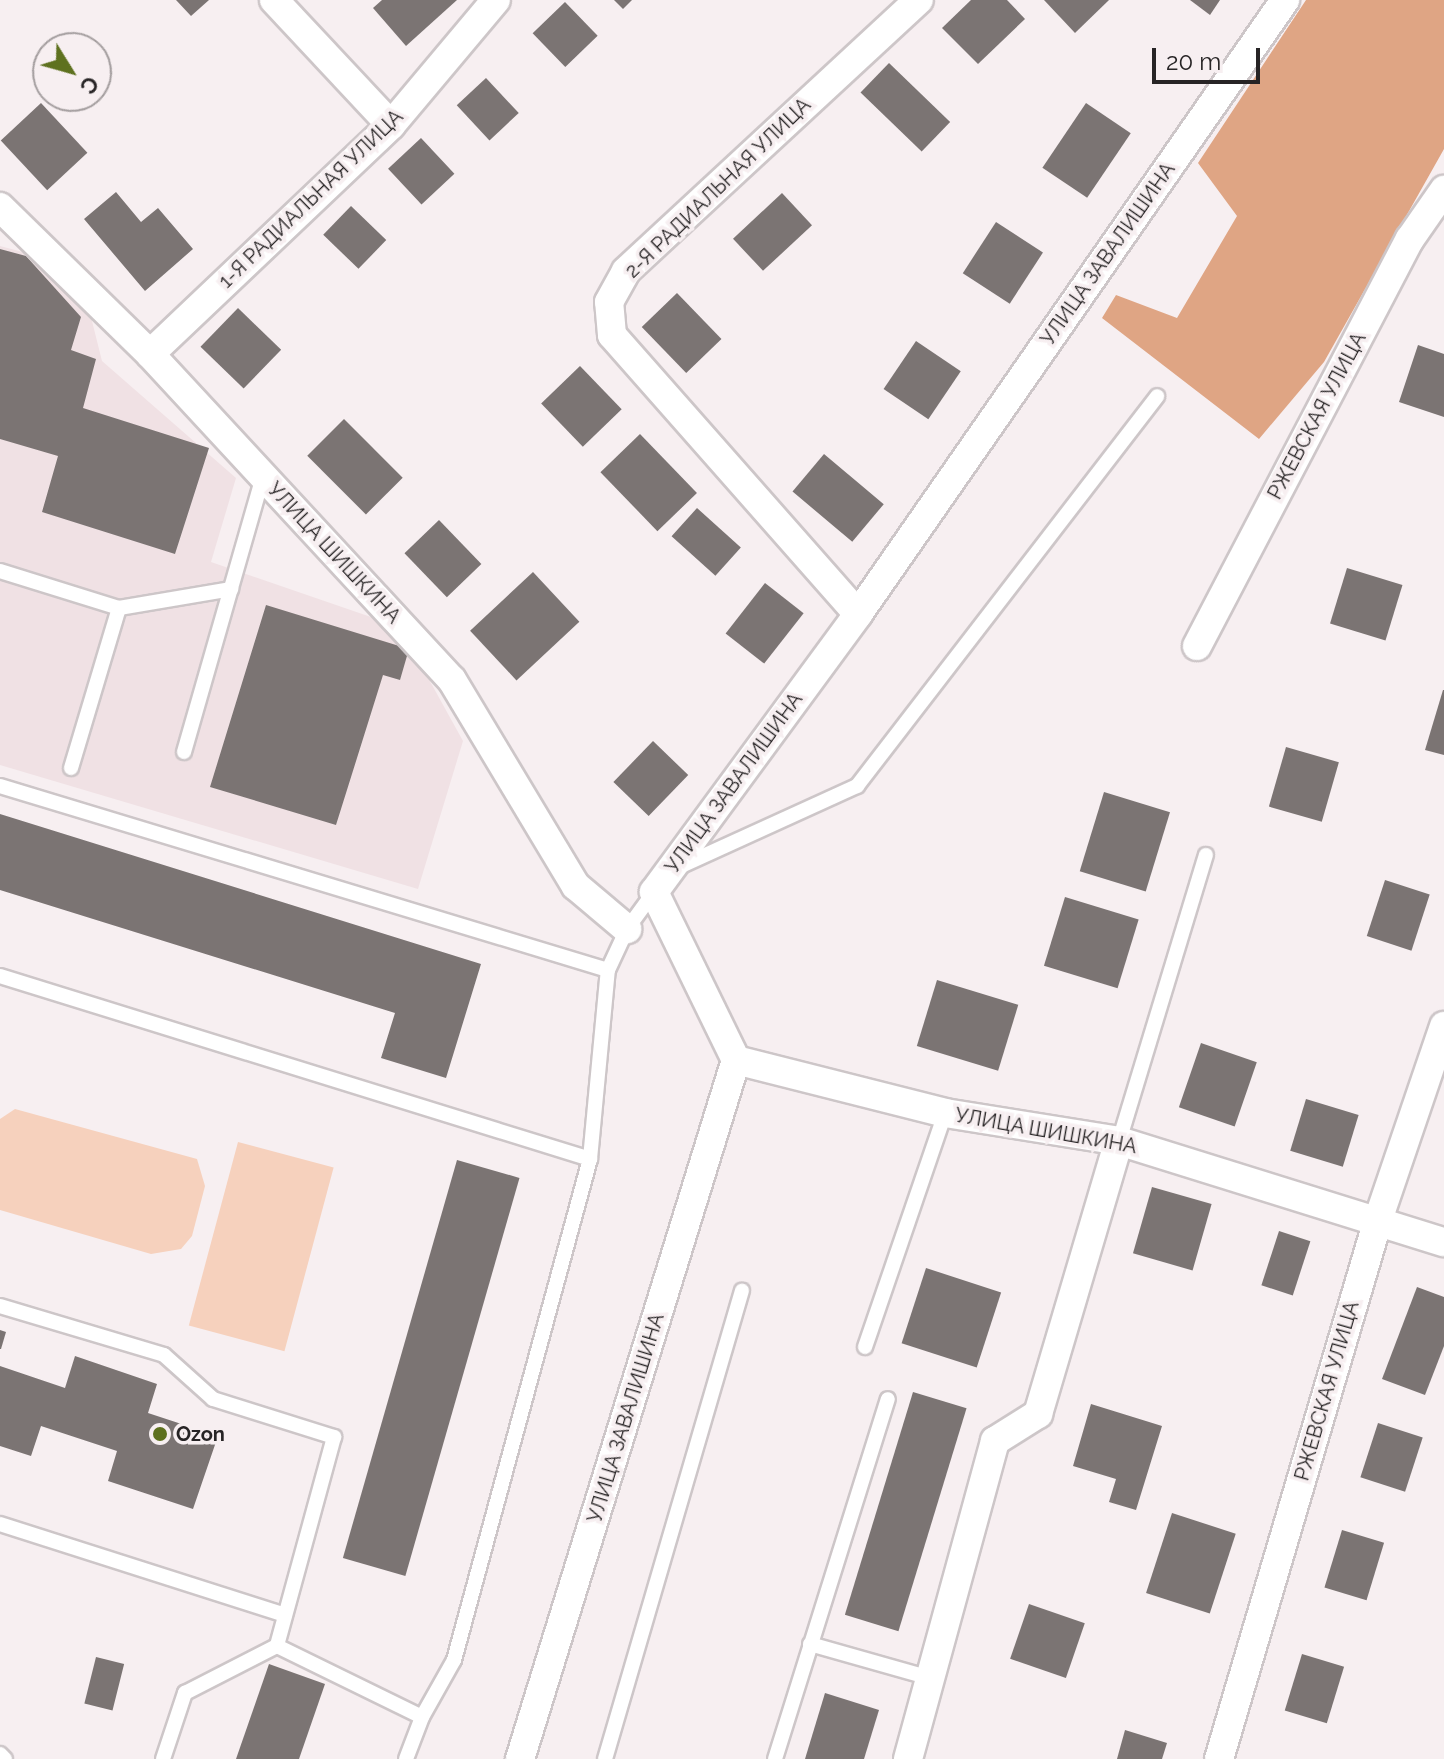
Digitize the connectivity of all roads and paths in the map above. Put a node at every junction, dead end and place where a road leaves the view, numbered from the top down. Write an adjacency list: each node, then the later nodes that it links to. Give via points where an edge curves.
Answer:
1 (274, 0): 5 (street)
2 (496, 0): 5 (street, 1-Я РАДИАЛЬНАЯ УЛИЦА)
3 (919, 0): 14 (street, 2-Я РАДИАЛЬНАЯ УЛИЦА, via 626,271 609,302 612,335)
4 (1285, 0): 14 (street, УЛИЦА ЗАВАЛИШИНА)
5 (391, 125): 8 (street, 1-Я РАДИАЛЬНАЯ УЛИЦА)
6 (1444, 190): 15 (street, РЖЕВСКАЯ УЛИЦА, via 1410,239)
7 (0, 207): 8 (street, УЛИЦА ШИШКИНА)
8 (150, 354): 10 (street, УЛИЦА ШИШКИНА)
9 (1157, 396): 20 (lane, via 857,786)
10 (263, 476): 12 (lane); 21 (street, УЛИЦА ШИШКИНА, via 452,680 576,886)
11 (0, 571): 13 (lane)
12 (231, 589): 13 (lane); 16 (lane)
13 (119, 608): 17 (lane)
14 (858, 614): 20 (street, УЛИЦА ЗАВАЛИШИНА)
15 (1197, 646)
16 (184, 752)
17 (71, 768)
18 (0, 786): 22 (lane)
19 (1206, 855): 27 (lane)
20 (663, 881): 21 (lane); 25 (street, УЛИЦА ЗАВАЛИШИНА)
21 (627, 929): 22 (lane)
22 (608, 970): 28 (lane)
23 (0, 976): 28 (lane)
24 (1444, 1026): 29 (street, РЖЕВСКАЯ УЛИЦА)
25 (736, 1060): 26 (street, УЛИЦА ШИШКИНА); 45 (street, УЛИЦА ЗАВАЛИШИНА)
26 (945, 1113): 27 (street, УЛИЦА ШИШКИНА); 33 (lane)
27 (1119, 1141): 29 (street, УЛИЦА ШИШКИНА); 39 (street, via 1038,1414 995,1441)
28 (590, 1159): 40 (lane, via 454,1660)
29 (1378, 1220): 30 (street, УЛИЦА ШИШКИНА); 49 (street, РЖЕВСКАЯ УЛИЦА)
30 (1444, 1242)
31 (742, 1291): 46 (lane)
32 (0, 1306): 36 (lane, via 164,1355 213,1399 334,1437)
33 (865, 1347)
34 (888, 1399): 37 (lane)
35 (0, 1524): 36 (lane)
36 (285, 1615): 38 (lane)
37 (810, 1644): 39 (lane); 47 (lane)
38 (277, 1646): 40 (lane); 43 (lane, via 185,1693)
39 (930, 1678): 48 (street)
40 (422, 1717): 44 (lane)
41 (0, 1754): 42 (lane)
42 (5, 1759)
43 (163, 1759)
44 (406, 1759)
45 (520, 1759)
46 (605, 1759)
47 (775, 1759)
48 (908, 1759)
49 (1219, 1759)

